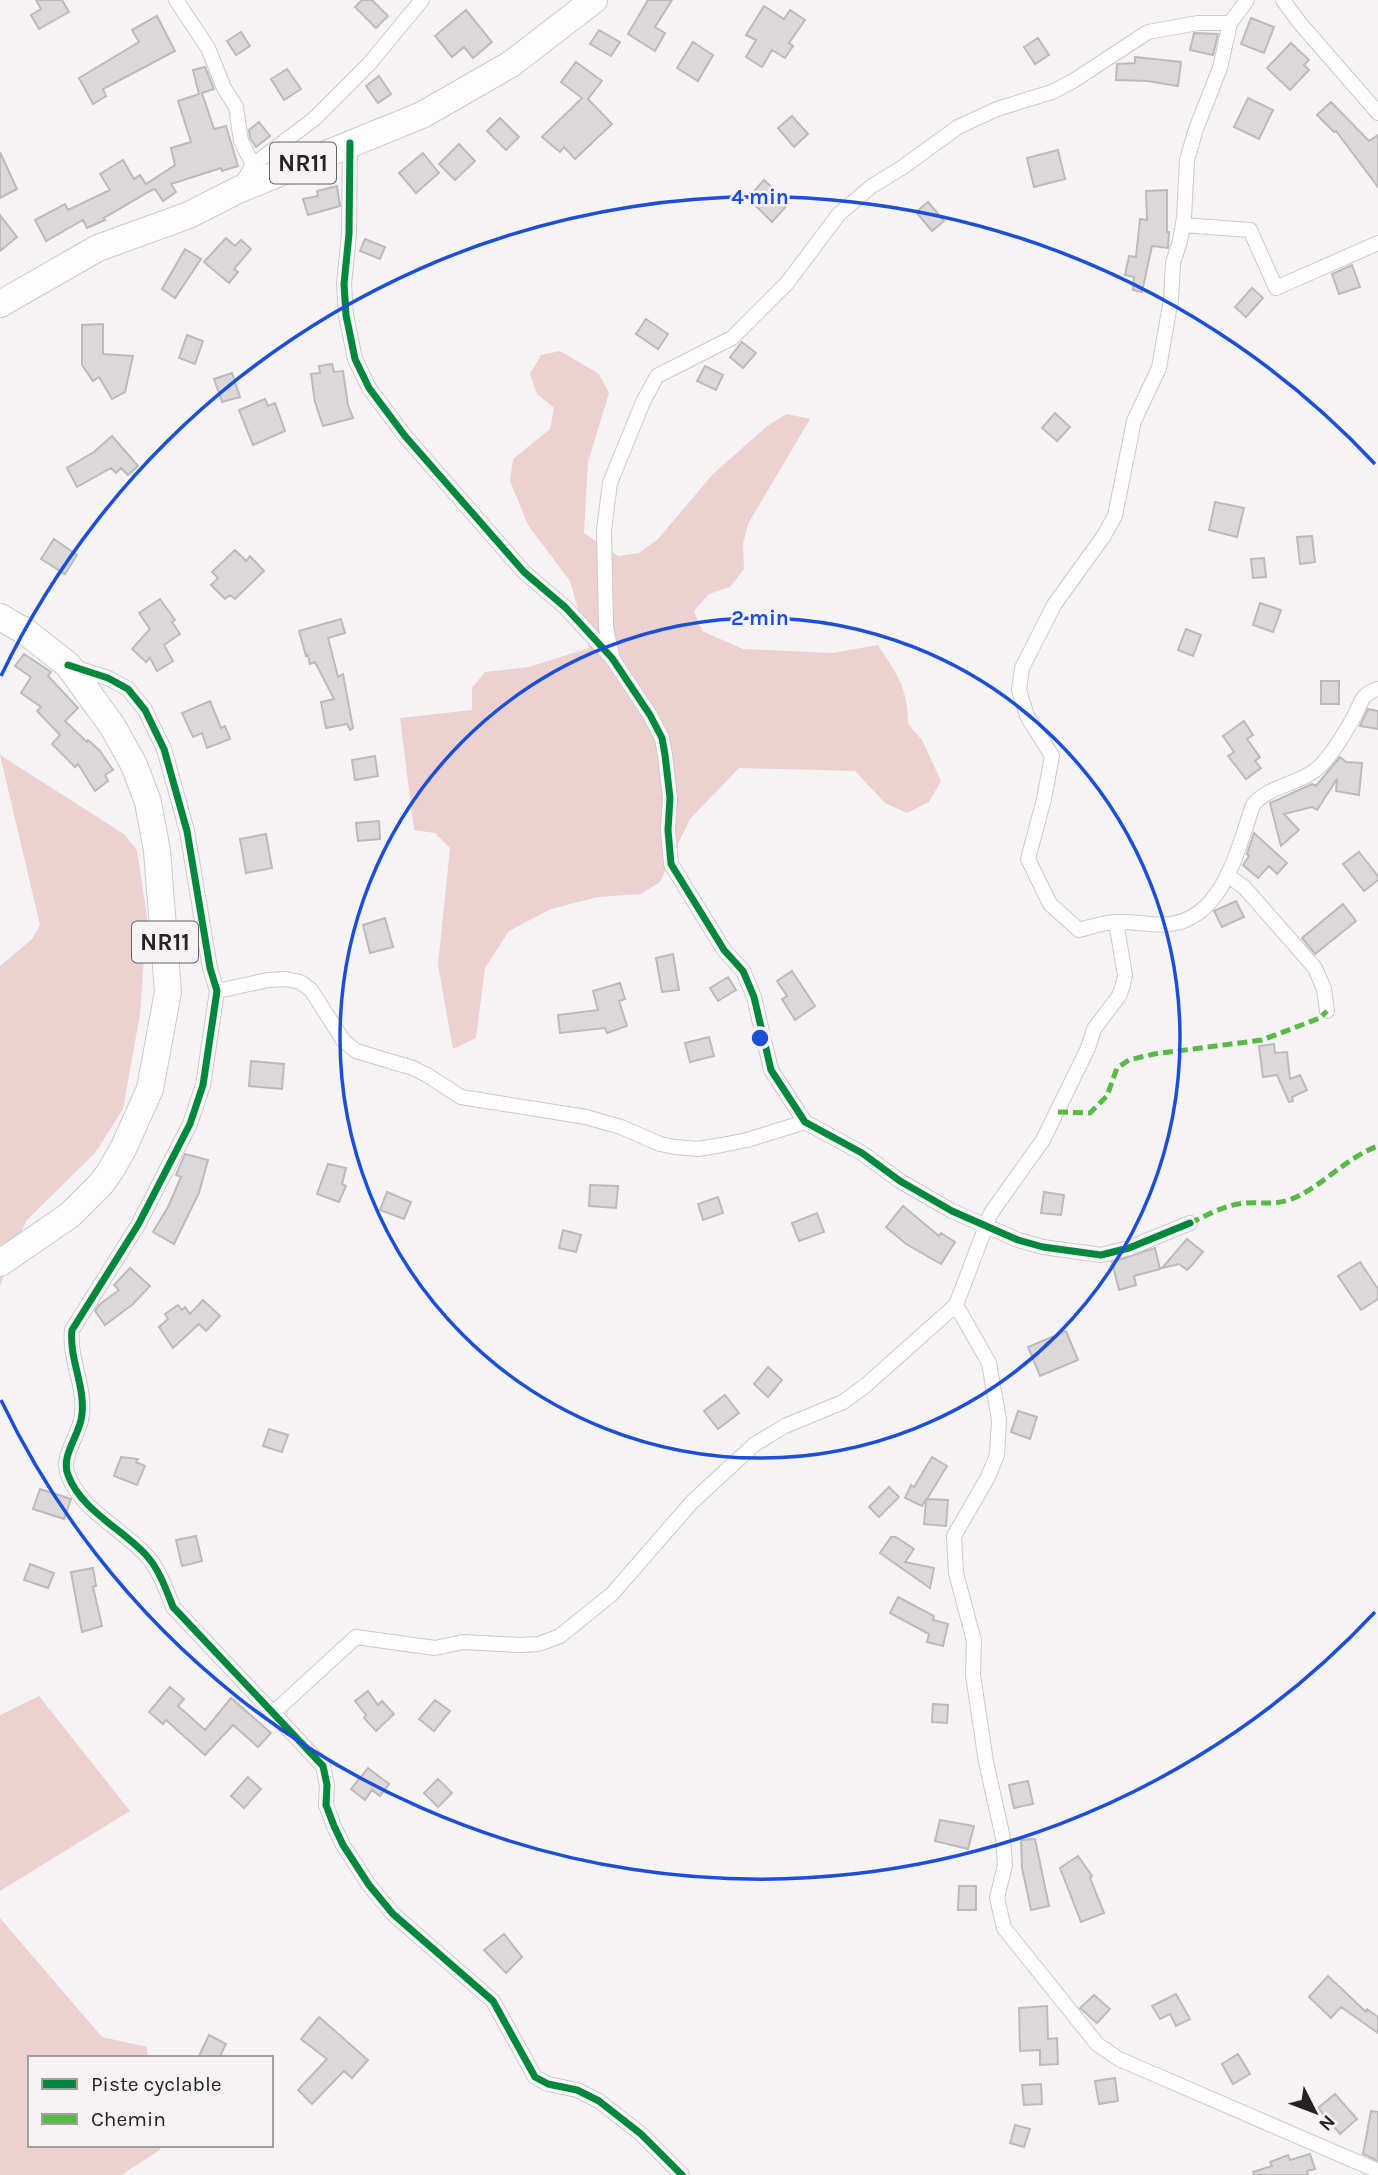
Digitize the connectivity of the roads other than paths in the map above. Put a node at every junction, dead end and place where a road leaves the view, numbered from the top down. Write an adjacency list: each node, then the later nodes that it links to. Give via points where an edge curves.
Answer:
1 (176, 0): 9 (street, via 208,48 236,107 241,141)
2 (422, 0): 9 (street, via 369,64 314,119)
3 (594, 0): 8 (highway, NR11, via 476,85 422,115)
4 (1247, 0): 6 (street)
5 (1283, 0): 7 (street)
6 (1230, 23): 11 (street, via 1220,68 1187,160); 15 (street, via 1148,32 1052,92 958,127 839,214 787,283 732,338 657,376 610,483 604,530 606,628)
7 (1378, 113)
8 (350, 143): 10 (highway, NR11); 15 (street, via 346,315 355,359 369,388 506,552)
9 (253, 165): 10 (street)
10 (238, 190): 13 (highway, NR11, via 189,215 98,248)
11 (1183, 225): 12 (street, via 1250,230 1276,288); 19 (street, via 1173,263 1159,368 1134,421 1115,516 1054,605 1022,668 1019,690 1027,716 1052,756 1028,859 1050,904 1079,930)
12 (1378, 243)
13 (0, 304)
14 (0, 617): 16 (highway, NR11)
15 (612, 658): 22 (street, via 662,738 670,798 671,864 724,950 743,971 754,997 771,1070)
16 (68, 665): 20 (street, via 128,689 145,710 164,750 187,831); 25 (highway, NR11, via 126,747 148,802 157,851 168,992 150,1089 111,1170 70,1215)
17 (1378, 689): 18 (street, via 1364,697 1322,765 1310,775 1265,793 1253,805)
18 (1227, 875): 19 (street, via 1214,898 1190,919 1169,924); 21 (street, via 1244,887 1315,968)
19 (1116, 922): 24 (street, via 1124,985 1094,1029 1043,1140)
20 (217, 991): 22 (street, via 268,980 300,982 356,1051 414,1068 461,1097 586,1117 660,1144 698,1149); 27 (street, via 204,1085 190,1124 138,1225 72,1330 70,1346 82,1395 82,1416 66,1469 87,1503 148,1557 173,1607)
21 (1327, 1011)
22 (805, 1122): 24 (street)
23 (1190, 1223): 24 (street, via 1101,1255 1043,1247)
24 (985, 1227): 26 (street)
25 (0, 1263)
26 (956, 1306): 27 (street, via 843,1402 755,1444 692,1502 612,1594 560,1636 539,1644 474,1641 435,1648 356,1637); 28 (street, via 989,1363 999,1420 997,1455 954,1536 956,1573 974,1641 973,1675 986,1762 1003,1839 1005,1865 997,1898 1004,1928 1097,2044 1119,2059)
27 (272, 1714): 29 (street, via 323,1766 326,1805 334,1826 369,1885 393,1914 493,2001 535,2077 599,2101)
28 (1378, 2171)
29 (682, 2175)

